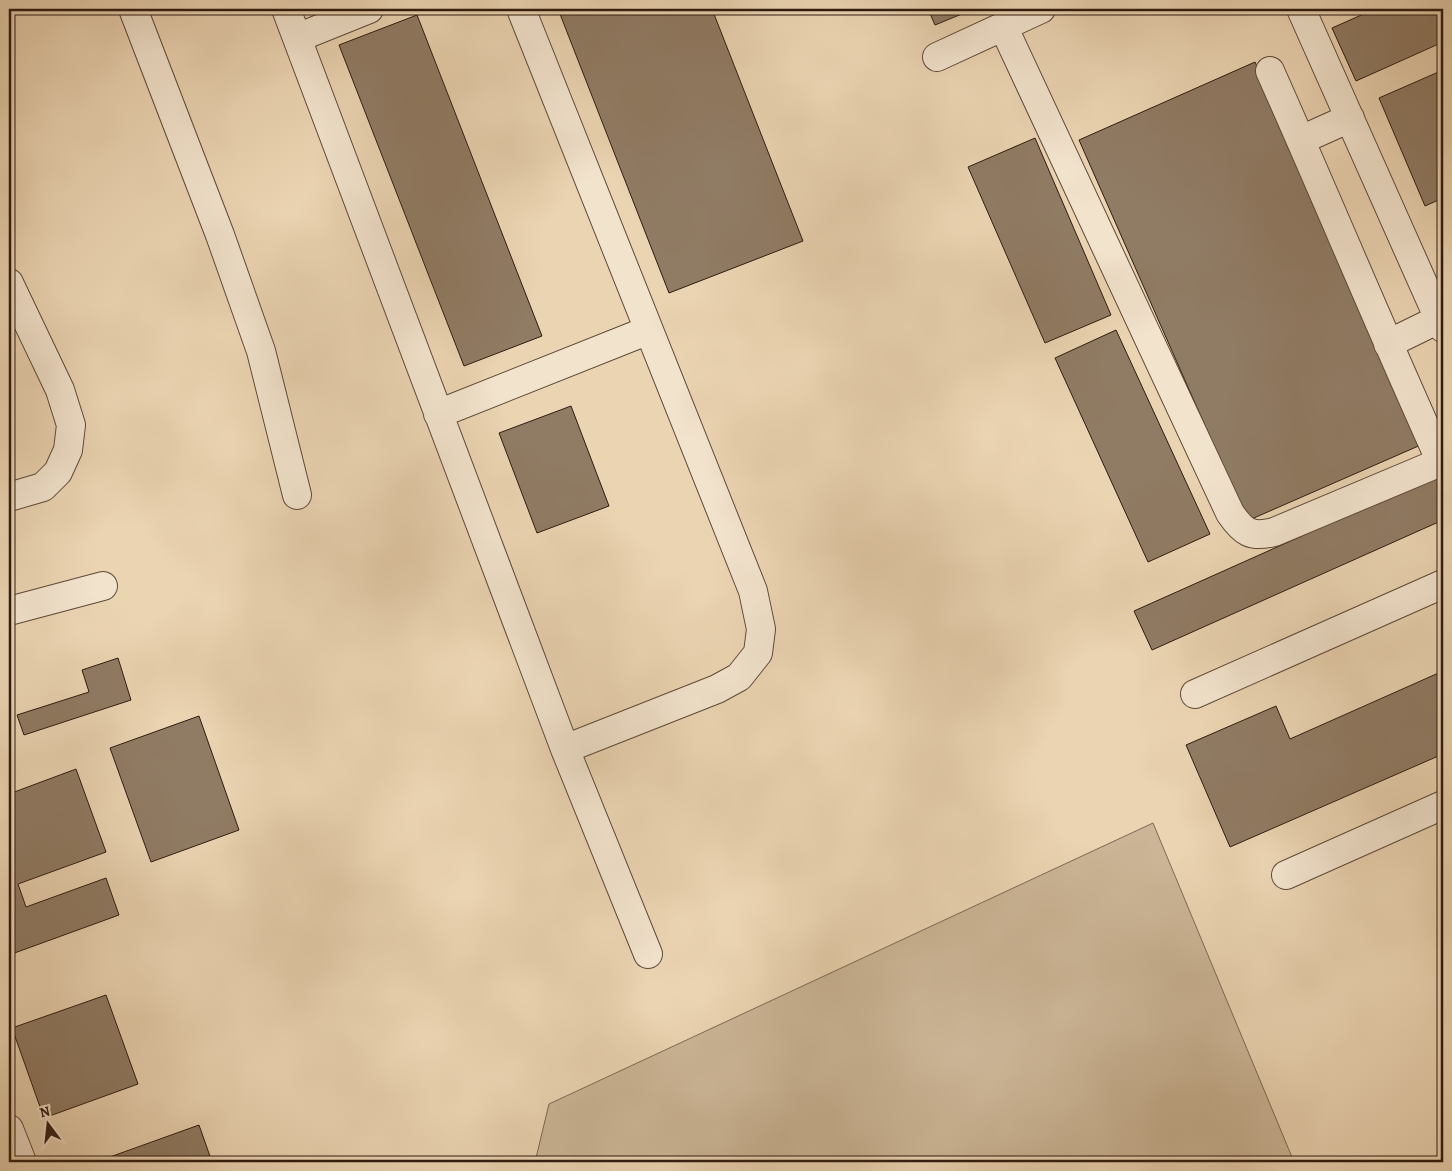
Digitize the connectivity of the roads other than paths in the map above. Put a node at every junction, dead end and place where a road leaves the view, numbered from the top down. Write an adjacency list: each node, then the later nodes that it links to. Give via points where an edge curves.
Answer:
1 (133, 9): 19 (street, via 261,352)
2 (286, 9): 8 (street)
3 (369, 9): 8 (street)
4 (521, 9): 15 (street)
5 (1041, 9): 7 (street)
6 (1301, 9): 11 (street)
7 (1003, 26): 9 (street); 18 (street, via 1230,513 1243,530 1262,535 1274,532)
8 (297, 38): 17 (street)
9 (937, 57)
10 (1270, 71): 12 (street)
11 (1350, 118): 12 (street); 14 (street)
12 (1301, 140): 16 (street)
13 (9, 283): 20 (street, via 60,390 71,425 68,450 58,472 43,487)
14 (1441, 324): 16 (street)
15 (649, 330): 17 (street); 25 (street, via 753,591 761,629 758,652 739,677 717,689)
16 (1388, 344): 18 (street)
17 (438, 414): 25 (street)
18 (1442, 462)
19 (297, 495)
20 (9, 497)
21 (1443, 584): 24 (street)
22 (103, 586): 23 (street)
23 (9, 611)
24 (1195, 694)
25 (565, 749): 28 (street)
26 (1443, 805): 27 (street)
27 (1286, 875)
28 (648, 954)
29 (9, 1129): 30 (street)
30 (22, 1162)

